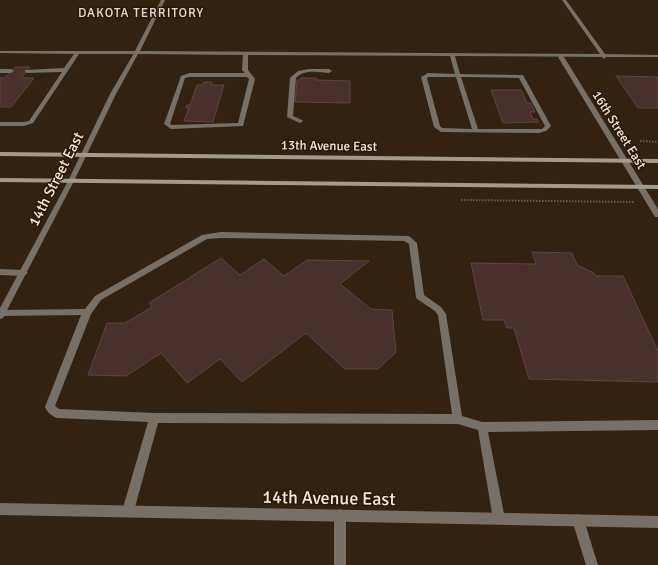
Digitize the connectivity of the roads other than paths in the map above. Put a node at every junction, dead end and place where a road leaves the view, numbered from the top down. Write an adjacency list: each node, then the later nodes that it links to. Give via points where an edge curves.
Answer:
1 (163, 0): 5 (street, 14th Street East)
2 (564, 0): 10 (street)
3 (0, 52): 4 (street)
4 (77, 53): 5 (street); 11 (street)
5 (136, 54): 6 (street); 22 (street, 14th Street East)
6 (246, 54): 7 (street); 16 (street, via 244,70)
7 (452, 56): 9 (street); 17 (street)
8 (658, 56): 10 (street)
9 (561, 57): 10 (street); 23 (street, 16th Street East)
10 (604, 57)
11 (65, 70): 14 (street); 19 (street, via 30,122)
12 (0, 71): 13 (street)
13 (11, 71)
14 (27, 71)
15 (329, 71): 18 (street, via 300,71 295,74 290,117)
16 (249, 75): 16 (street, via 183,77 167,124 171,127 238,127 241,125 252,79)
17 (458, 75): 20 (street); 20 (street, via 424,77 437,127 441,130); 20 (street, via 521,76 548,126 539,131)
18 (300, 121)
19 (0, 124)
20 (476, 132)
21 (0, 154): 22 (main road, 13th Avenue East)
22 (83, 155): 23 (main road, 13th Avenue East); 26 (street, 14th Street East)
23 (625, 161): 24 (main road, 13th Avenue East); 27 (street, 16th Street East)
24 (658, 161)
25 (0, 180): 26 (main road)
26 (71, 181): 27 (main road); 31 (street, 14th Street East)
27 (641, 187): 28 (main road); 29 (street, 16th Street East)
28 (658, 187)
29 (658, 215)
30 (0, 272): 31 (street)
31 (24, 273): 33 (street, 14th Street East)
32 (87, 312): 33 (street); 34 (street, via 50,407 52,411); 35 (street, via 98,298 205,238 221,235 406,238 413,243 420,298 442,314)
33 (1, 315)
34 (154, 418): 35 (street); 39 (street)
35 (458, 419): 37 (street)
36 (658, 425): 37 (street)
37 (482, 427): 41 (street)
38 (0, 509): 39 (street, 14th Avenue East)
39 (128, 511): 40 (street, 14th Avenue East)
40 (340, 515): 41 (street, 14th Avenue East); 44 (street)
41 (499, 519): 42 (street, 14th Avenue East)
42 (578, 520): 43 (street, 14th Avenue East); 45 (street)
43 (658, 522)
44 (340, 565)
45 (592, 565)

